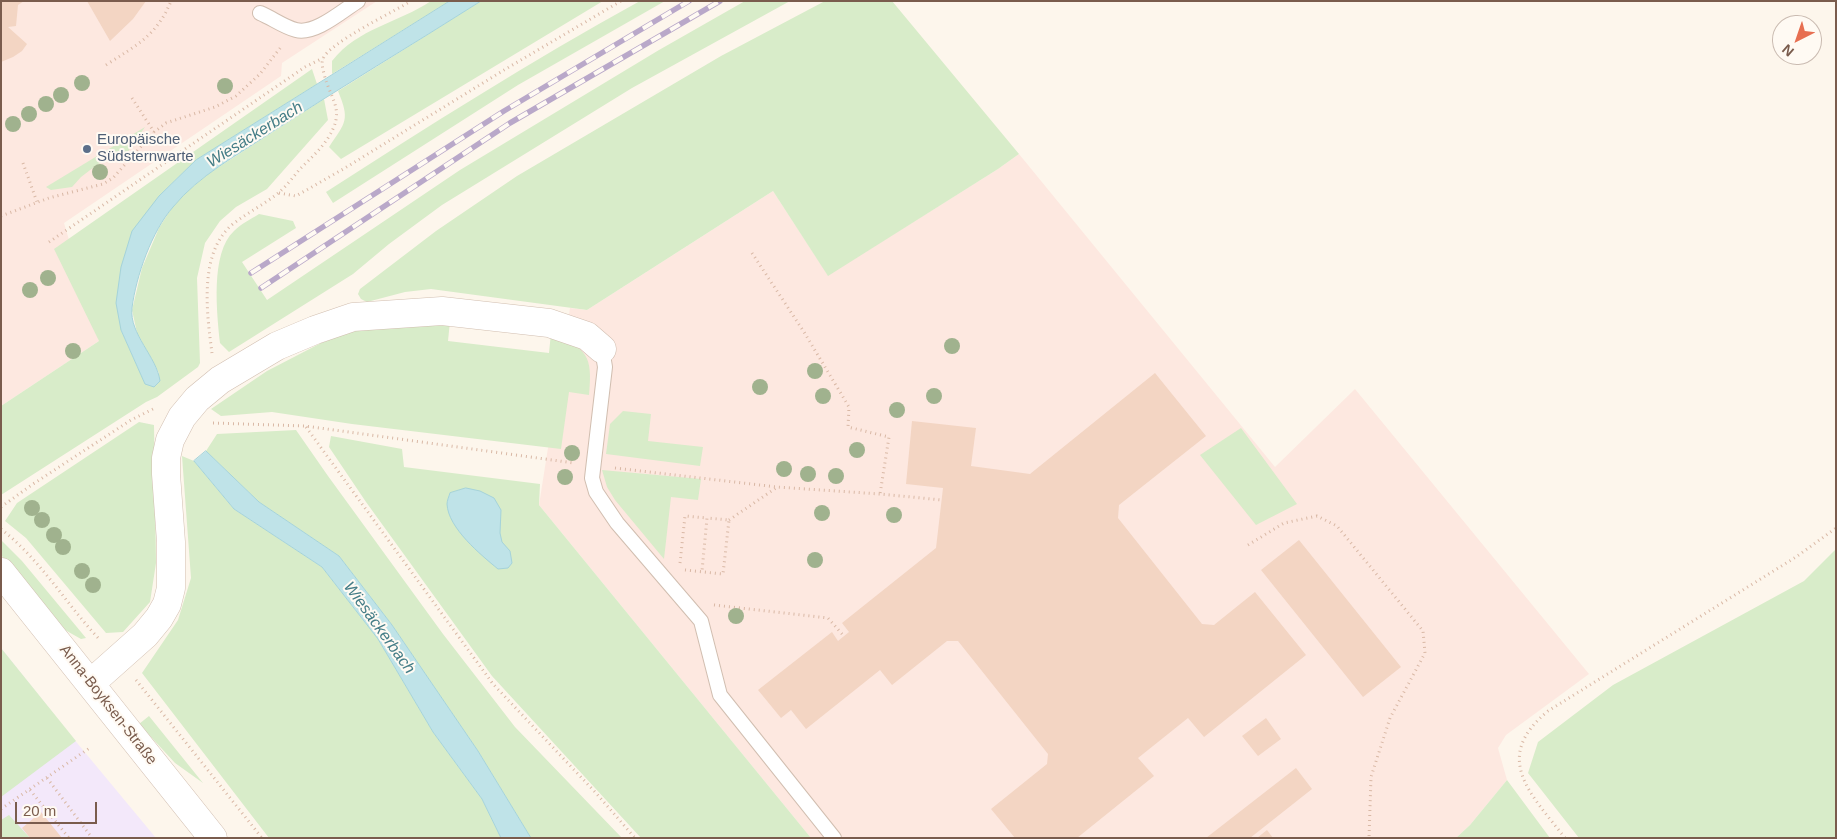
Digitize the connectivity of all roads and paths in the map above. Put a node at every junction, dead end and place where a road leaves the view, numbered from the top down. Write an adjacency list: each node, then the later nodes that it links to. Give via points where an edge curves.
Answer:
1 (171, 1): 8 (path, via 165,16 146,40)
2 (358, 1): 6 (lane, via 316,27 305,31)
3 (411, 1): 7 (path, via 342,40)
4 (621, 1): 12 (path, via 296,196)
5 (260, 13): 6 (lane)
6 (292, 28): 10 (path, via 260,74 236,96 215,108 166,123)
7 (323, 58): 12 (path, via 325,78 337,109 335,126 327,140); 15 (path, via 305,67)
8 (106, 65)
9 (132, 98): 10 (path)
10 (154, 132): 13 (path, via 113,178)
11 (23, 163): 13 (path)
12 (278, 193): 18 (path, via 231,225 216,246 209,268 206,312 213,361)
13 (37, 202): 14 (path)
14 (1, 216)
15 (49, 242)
16 (752, 253): 25 (path, via 849,407 848,427 888,437)
17 (602, 349): 18 (street, via 587,336 550,323 442,311 353,317 277,346); 23 (lane, via 605,367)
18 (220, 380): 21 (street)
19 (158, 406): 20 (path)
20 (151, 410): 21 (path); 27 (path)
21 (182, 417): 22 (path, via 215,423); 37 (street, via 170,440 166,458 171,542 171,588 167,604 145,635)
22 (305, 426): 23 (path); 47 (path, via 493,684)
23 (594, 465): 24 (path); 35 (lane, via 592,478 596,492 617,523)
24 (777, 487): 25 (path); 29 (path)
25 (880, 494): 26 (path)
26 (942, 500)
27 (1, 507)
28 (707, 518): 29 (path); 34 (path); 34 (path, via 685,516 679,569)
29 (729, 520): 34 (path, via 723,574)
30 (1836, 528): 50 (path, via 1796,557 1548,710 1533,724 1520,751 1521,774 1531,793)
31 (1, 529): 37 (path, via 23,547)
32 (1248, 545): 49 (path, via 1284,523 1317,516 1324,519 1337,526 1423,631 1425,653 1390,718 1371,777)
33 (1, 572): 38 (street, Anna-Boyksen-Straße)
34 (702, 572)
35 (684, 601): 36 (path, via 828,618); 48 (lane, via 701,622 720,695)
36 (844, 636)
37 (118, 660): 38 (street); 46 (path)
38 (91, 683): 45 (street, Anna-Boyksen-Straße)
39 (91, 747): 40 (path)
40 (47, 778): 41 (path); 44 (path)
41 (30, 790): 42 (path); 43 (path)
42 (1, 809)
43 (69, 838)
44 (92, 838)
45 (213, 838)
46 (262, 838)
47 (635, 838)
48 (834, 838)
49 (1369, 838)
50 (1566, 838)

